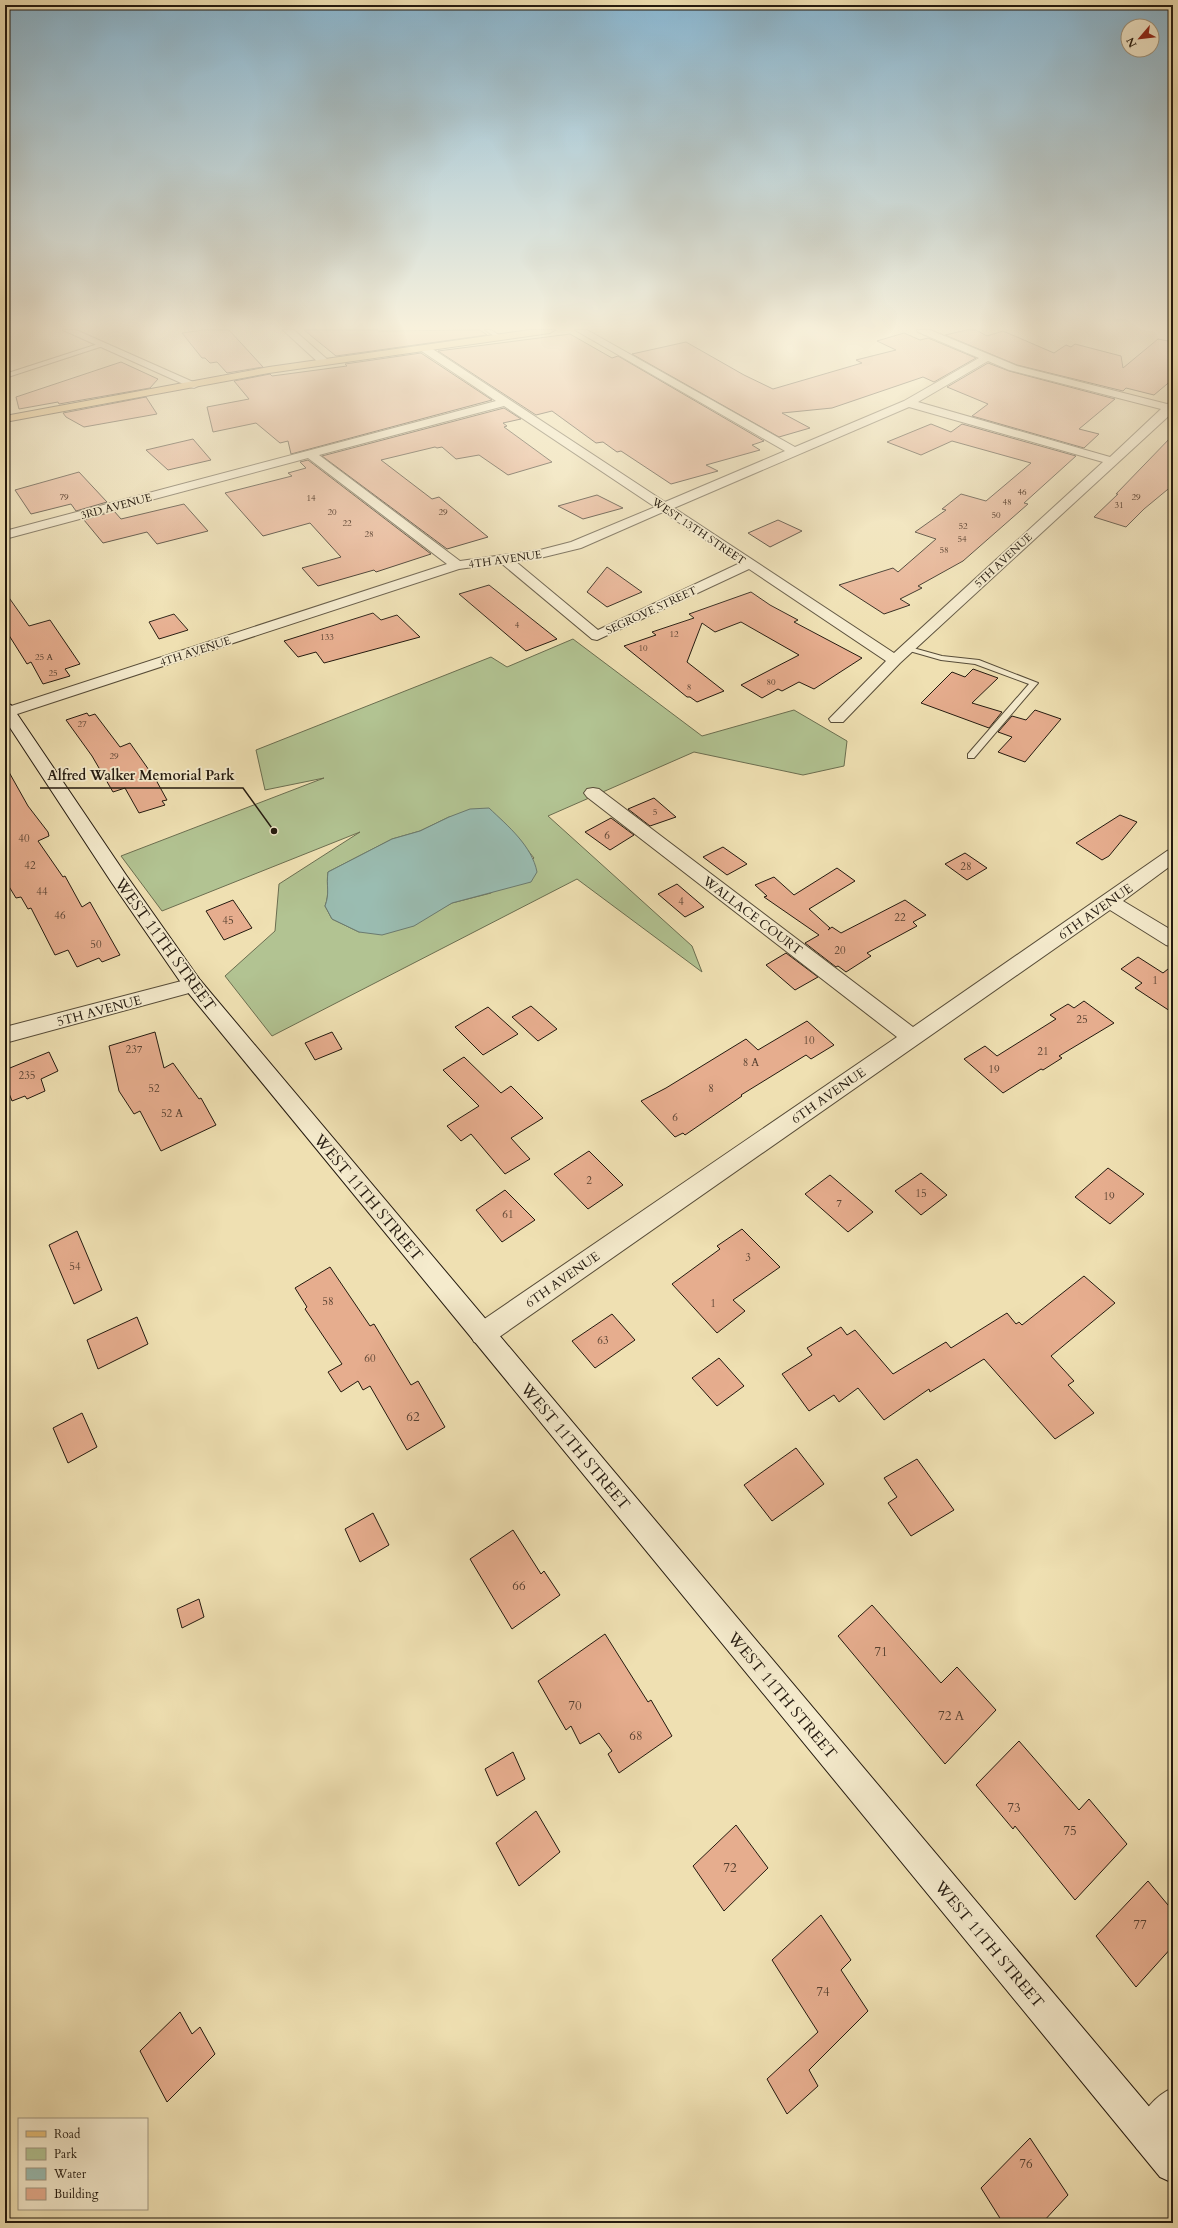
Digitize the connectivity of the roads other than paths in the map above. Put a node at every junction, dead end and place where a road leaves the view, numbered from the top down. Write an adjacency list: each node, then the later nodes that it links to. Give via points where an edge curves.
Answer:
1 (385, 434): 8 (street, 3RD AVENUE)
2 (553, 434): 10 (street, WEST 13TH STREET)
3 (764, 434): 7 (street)
4 (838, 434): 7 (street, 4TH AVENUE)
5 (1015, 434): 9 (street)
6 (1142, 434): 9 (street, 5TH AVENUE)
7 (796, 452): 10 (street, 4TH AVENUE)
8 (310, 454): 11 (street, 3RD AVENUE); 14 (street)
9 (1112, 461): 15 (street, 5TH AVENUE)
10 (665, 508): 12 (street, 4TH AVENUE, via 559,550); 13 (street, WEST 13TH STREET)
11 (5, 535)
12 (504, 559): 13 (street, SEGROVE STREET, via 597,636); 14 (street, 4TH AVENUE)
13 (749, 564): 16 (street, WEST 13TH STREET)
14 (457, 565): 17 (street, 4TH AVENUE)
15 (909, 648): 16 (street, 5TH AVENUE); 19 (lane, via 941,658 976,662 1034,683)
16 (895, 660): 18 (street, 5TH AVENUE)
17 (6, 711): 24 (street, WEST 11TH STREET)
18 (837, 719)
19 (971, 756)
20 (593, 793): 26 (street, WALLACE COURT)
21 (1173, 855): 22 (street, 6TH AVENUE)
22 (1110, 901): 23 (street); 26 (street, 6TH AVENUE)
23 (1173, 940)
24 (193, 985): 25 (street, 5TH AVENUE); 27 (street, WEST 11TH STREET)
25 (5, 1035)
26 (912, 1037): 27 (street, 6TH AVENUE)
27 (484, 1334): 29 (street, WEST 11TH STREET)
28 (1173, 2106): 29 (street)
29 (1150, 2136): 30 (street, WEST 11TH STREET)
30 (1173, 2164)

